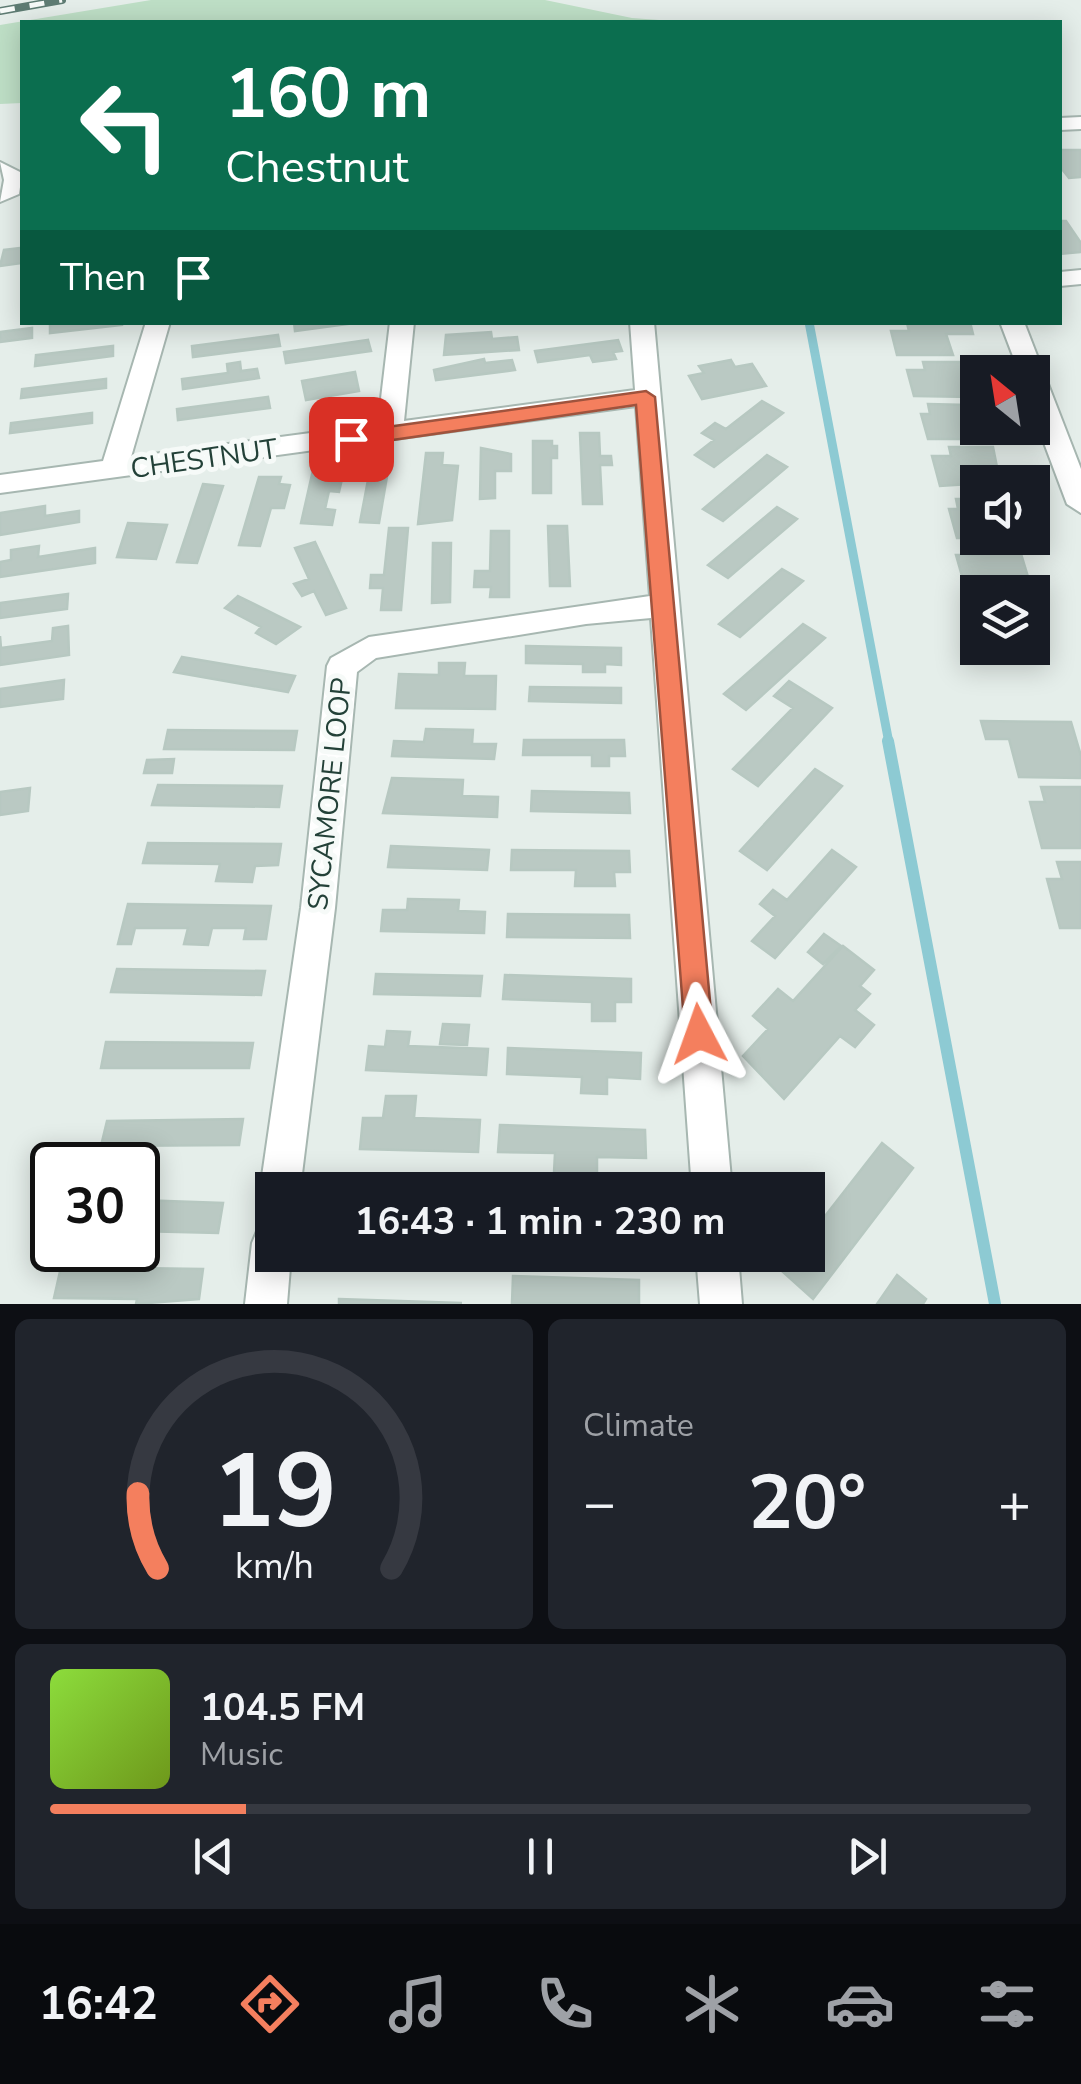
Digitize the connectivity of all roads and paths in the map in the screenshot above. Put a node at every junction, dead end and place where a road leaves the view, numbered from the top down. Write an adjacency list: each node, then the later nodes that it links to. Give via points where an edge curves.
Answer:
1 (0, 168): 2 (street, via 15,178)
2 (0, 196)
3 (157, 325): 11 (street)
4 (402, 325): 10 (street)
5 (642, 325): 8 (street)
6 (1013, 325): 7 (street)
7 (1025, 355)
8 (646, 397): 10 (street, CHESTNUT); 14 (street)
9 (1050, 418): 13 (street)
10 (390, 434): 11 (street, CHESTNUT)
11 (114, 470): 12 (street, CHESTNUT)
12 (0, 484)
13 (1078, 487)
14 (664, 606): 15 (street, SYCAMORE LOOP, via 369,648 342,666); 16 (street)
15 (282, 1172)
16 (711, 1172)
17 (269, 1272): 19 (street)
18 (718, 1272): 20 (street)
19 (266, 1304)
20 (721, 1304)

